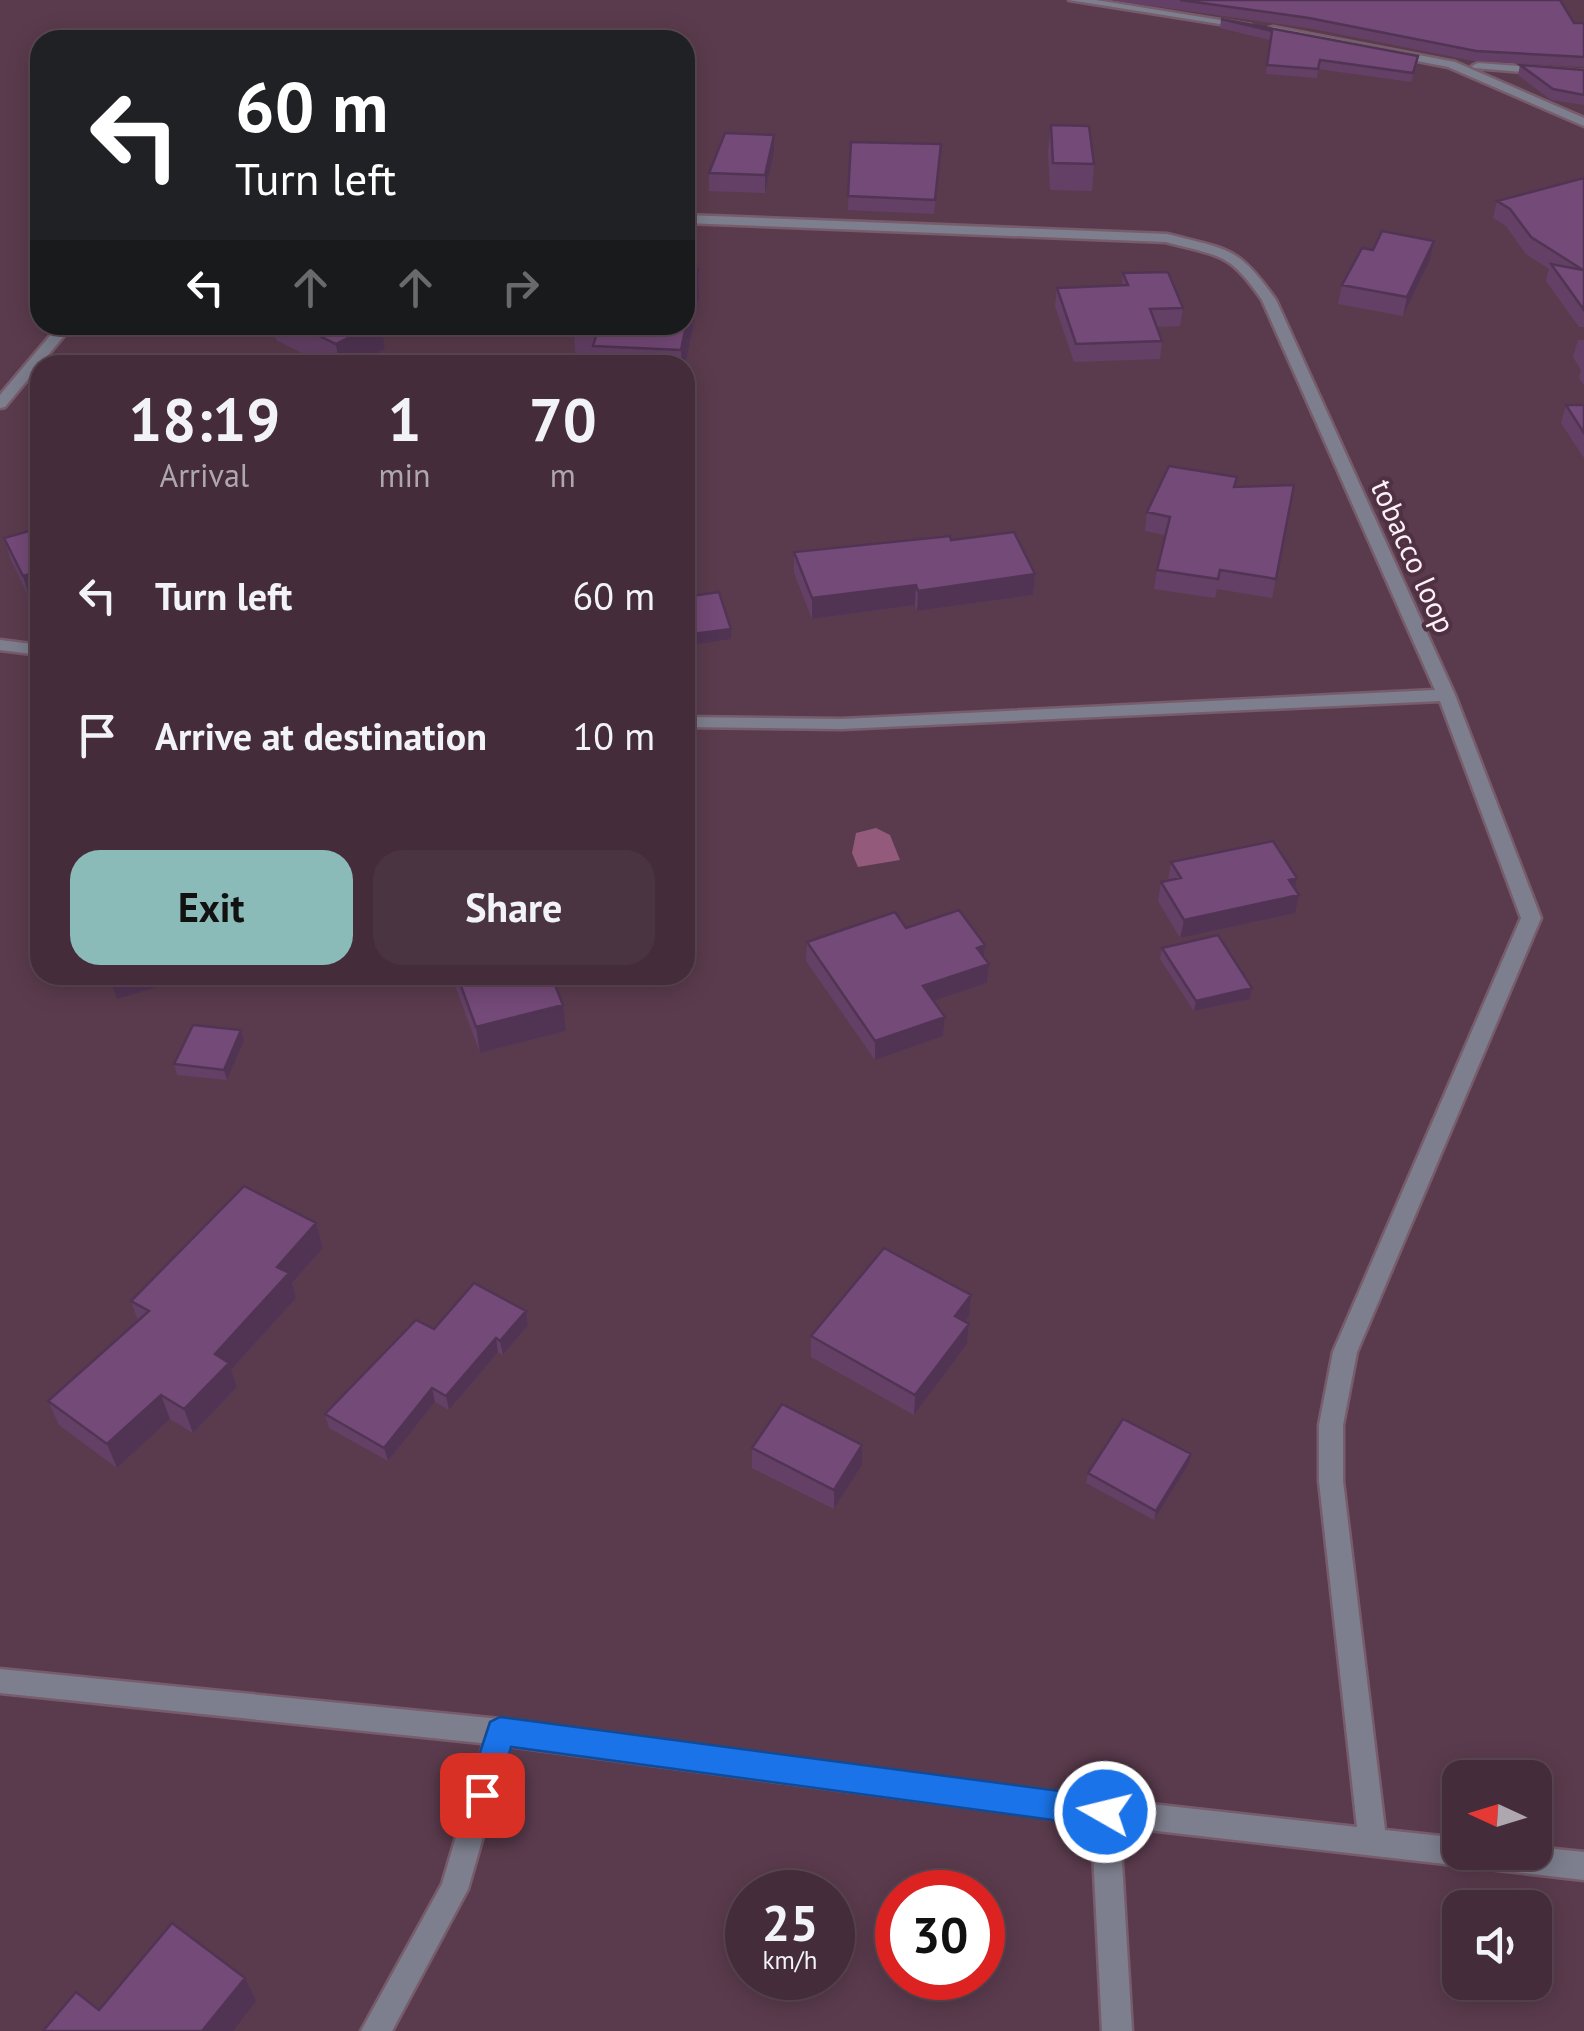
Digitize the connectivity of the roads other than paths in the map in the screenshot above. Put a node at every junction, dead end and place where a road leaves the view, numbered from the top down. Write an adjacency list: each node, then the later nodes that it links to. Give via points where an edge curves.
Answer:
1 (1074, 0): 2 (street)
2 (1451, 64): 3 (street); 4 (street)
3 (1584, 74)
4 (1584, 122)
5 (695, 219): 12 (street, tobacco loop, via 1130,234 1228,255 1269,300)
6 (58, 335): 7 (street)
7 (41, 355)
8 (30, 368): 9 (street)
9 (0, 404)
10 (0, 645): 11 (street)
11 (30, 649)
12 (1446, 695): 13 (street, via 842,724); 17 (street, tobacco loop, via 1531,918 1345,1352 1331,1425 1331,1481)
13 (695, 722)
14 (0, 1680): 15 (street)
15 (500, 1732): 16 (street); 19 (street, via 454,1889)
16 (1105, 1812): 17 (street); 20 (street)
17 (1373, 1844): 18 (street)
18 (1584, 1866)
19 (376, 2031)
20 (1117, 2031)

